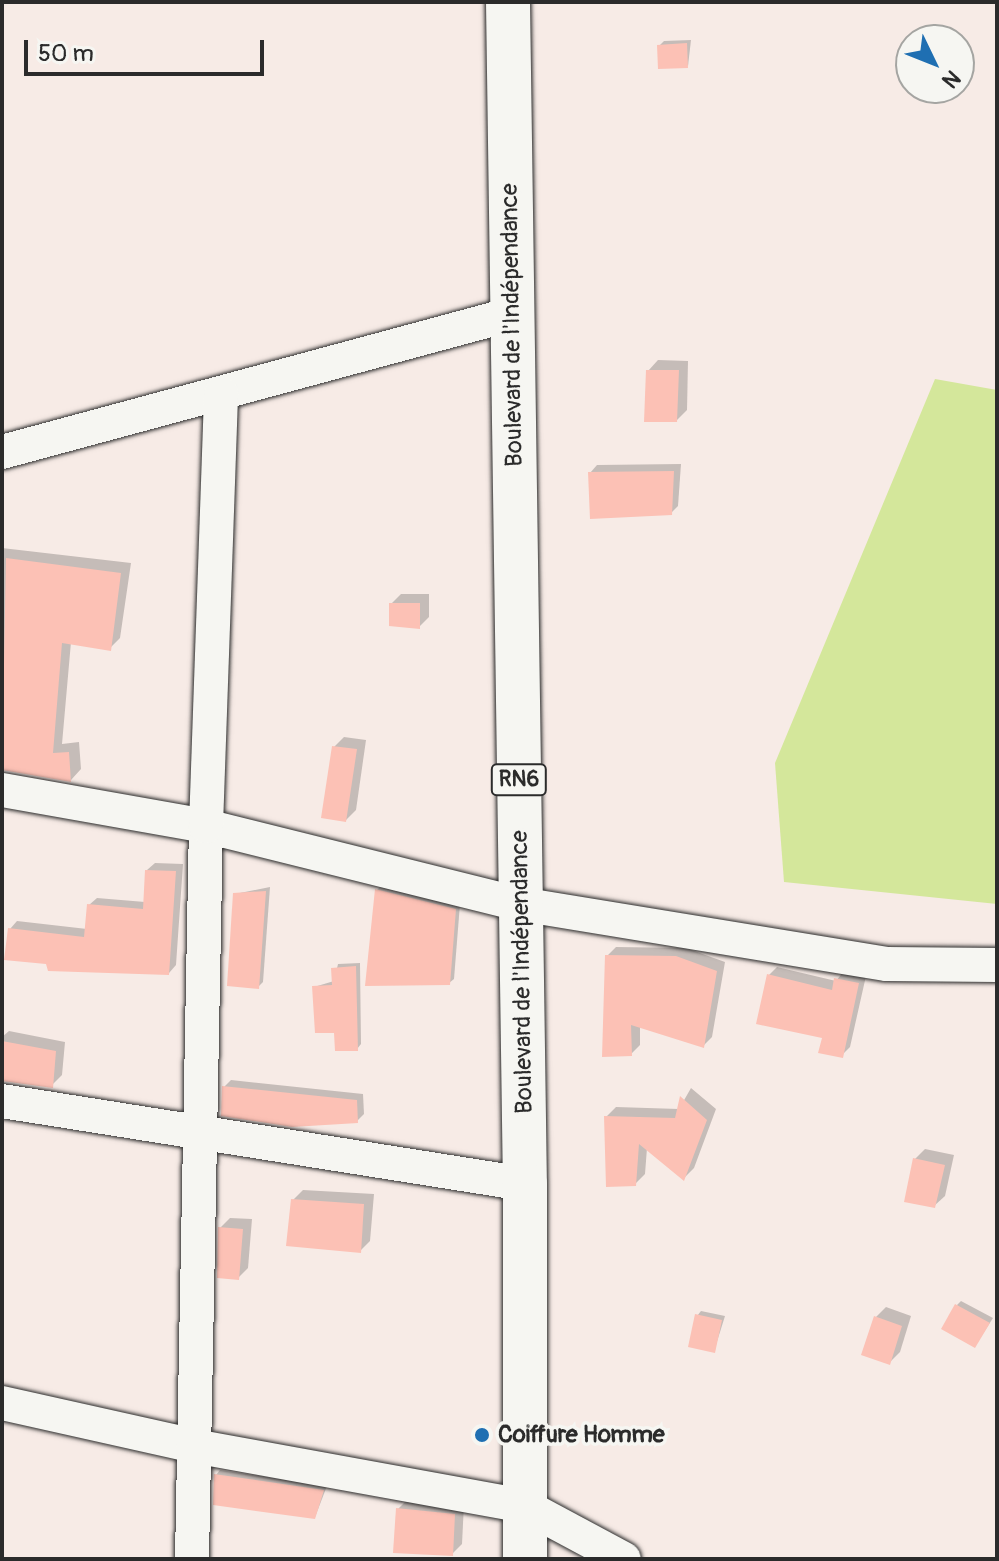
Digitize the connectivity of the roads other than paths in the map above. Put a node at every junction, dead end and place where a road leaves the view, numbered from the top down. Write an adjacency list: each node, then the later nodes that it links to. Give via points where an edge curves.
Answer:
1 (508, 2): 2 (highway, Boulevard de l'Indépendance / RN6)
2 (512, 314): 3 (street); 7 (highway, Boulevard de l'Indépendance / RN6)
3 (221, 393): 4 (street); 6 (street)
4 (2, 452)
5 (2, 790): 6 (street)
6 (206, 826): 7 (street); 10 (street)
7 (520, 904): 8 (street, via 887,964); 11 (highway, Boulevard de l'Indépendance / RN6)
8 (997, 965)
9 (2, 1101): 10 (street)
10 (200, 1135): 11 (street); 13 (street)
11 (525, 1184): 14 (highway, Boulevard de l'Indépendance / RN6)
12 (2, 1403): 13 (street)
13 (194, 1446): 14 (street); 15 (street)
14 (525, 1506): 16 (highway, Boulevard de l'Indépendance / RN6); 17 (street)
15 (192, 1559)
16 (525, 1559)
17 (624, 1559)

